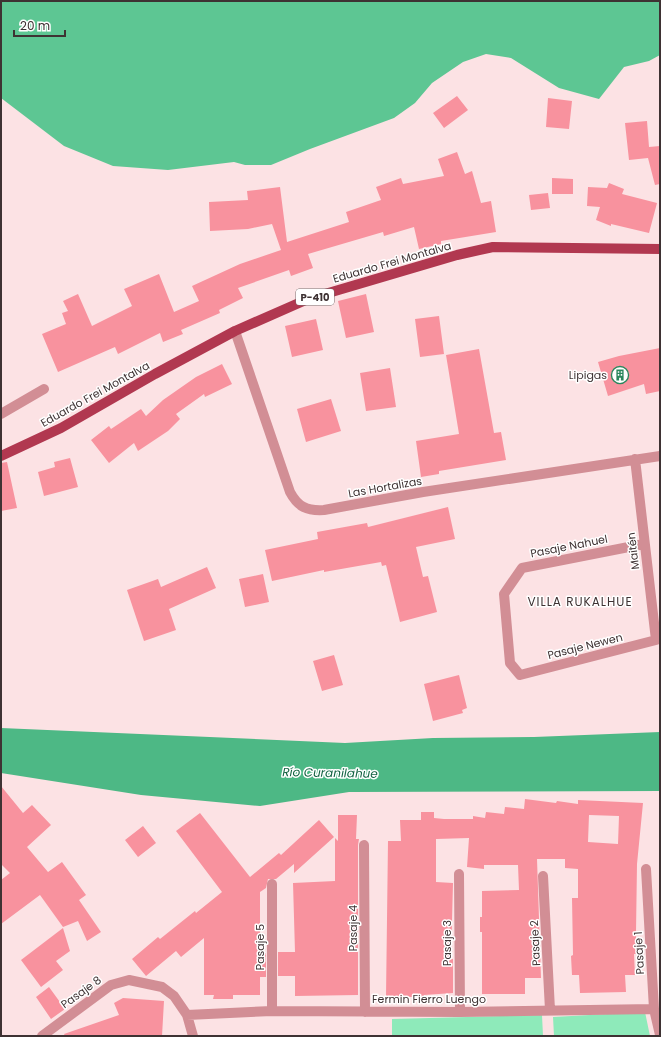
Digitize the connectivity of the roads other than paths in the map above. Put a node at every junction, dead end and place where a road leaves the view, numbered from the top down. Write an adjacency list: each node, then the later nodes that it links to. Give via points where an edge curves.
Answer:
1 (660, 249): 2 (main road, Eduardo Frei Montalva / P-410, via 493,247 457,255 308,299)
2 (235, 331): 5 (main road, Eduardo Frei Montalva / P-410, via 61,428); 7 (street, Las Hortalizas, via 290,492 300,506 307,509 324,510)
3 (44, 389): 4 (street)
4 (1, 414)
5 (1, 456)
6 (660, 456): 7 (street, Las Hortalizas)
7 (635, 459): 8 (street, Maitén)
8 (644, 544): 9 (street, Maitén); 10 (street, Pasaje Nahuel, via 522,568 504,594 510,663)
9 (656, 640): 10 (street, Pasaje Newen)
10 (520, 675)
11 (364, 844): 19 (street, Pasaje 4)
12 (646, 869): 16 (street, Pasaje 1)
13 (459, 874): 20 (street, Pasaje 3)
14 (544, 876): 17 (street, Pasaje 2)
15 (272, 884): 18 (street, Pasaje 5)
16 (654, 1009): 17 (street, Fermin Fierro Luengo); 22 (street, Pasaje 1)
17 (550, 1010): 20 (street, Fermin Fierro Luengo)
18 (272, 1011): 19 (street, Fermin Fierro Luengo); 21 (street, Fermin Fierro Luengo)
19 (365, 1012): 20 (street, Fermin Fierro Luengo)
20 (460, 1012)
21 (187, 1015): 23 (street, Pasaje 8, via 174,996 162,987 129,980 111,985); 24 (street)
22 (660, 1035)
23 (42, 1036)
24 (193, 1036)

